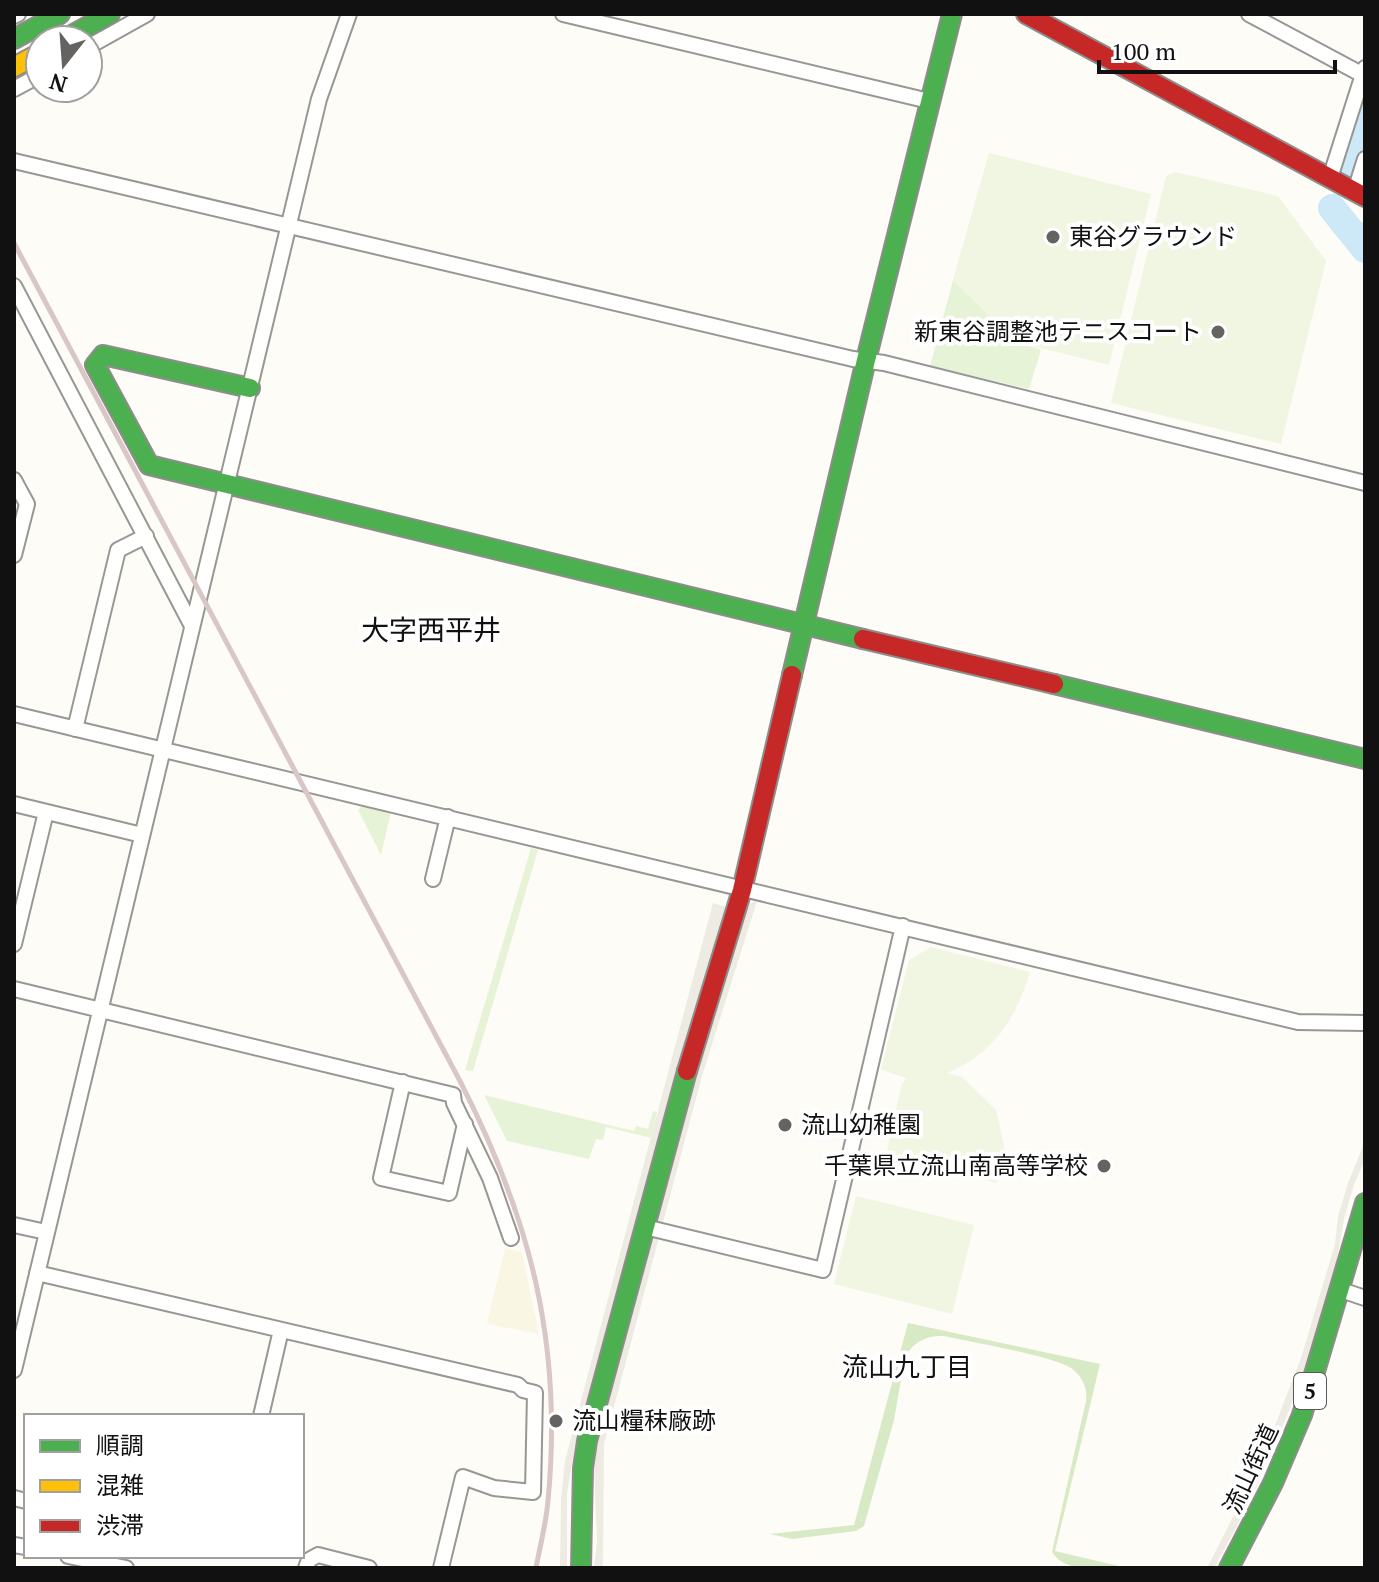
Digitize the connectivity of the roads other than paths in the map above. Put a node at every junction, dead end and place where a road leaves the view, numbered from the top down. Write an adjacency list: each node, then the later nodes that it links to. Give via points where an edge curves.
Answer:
1 (60, 14): 10 (street)
2 (110, 14): 9 (street)
3 (146, 14): 11 (street)
4 (349, 14): 18 (street, via 319,99)
5 (563, 14): 13 (street)
6 (952, 14): 13 (street)
7 (1026, 14): 16 (street)
8 (1249, 14): 12 (street)
9 (92, 24)
10 (21, 35)
11 (104, 38)
12 (1364, 72): 16 (street)
13 (929, 101): 20 (street)
14 (14, 161): 18 (street)
15 (1364, 163): 17 (street)
16 (1330, 178): 17 (street)
17 (1360, 194)
18 (290, 226): 20 (street); 21 (street)
19 (14, 286): 26 (street)
20 (866, 360): 23 (street); 28 (street)
21 (250, 388): 24 (street); 24 (street, via 103,355 95,365 149,465)
22 (14, 480): 25 (street, via 27,504)
23 (1365, 483)
24 (226, 485): 28 (street); 29 (street)
25 (16, 536): 27 (street)
26 (146, 536): 29 (street); 31 (street, via 118,550)
27 (14, 555)
28 (805, 625): 33 (street); 39 (street)
29 (192, 626): 32 (street)
30 (14, 714): 31 (street)
31 (75, 729): 32 (street)
32 (162, 750): 36 (street); 37 (street)
33 (1365, 759)
34 (14, 804): 35 (street)
35 (46, 812): 37 (street); 41 (street)
36 (448, 817): 38 (street); 39 (street)
37 (142, 835): 43 (street)
38 (433, 879)
39 (742, 890): 40 (street); 49 (street)
40 (903, 926): 44 (street, via 1298,1022); 49 (street, via 823,1270)
41 (14, 944)
42 (14, 989): 43 (street)
43 (99, 1009): 45 (street); 50 (street)
44 (1365, 1023)
45 (403, 1082): 46 (street, via 453,1095); 46 (street, via 381,1178 449,1193)
46 (465, 1124): 51 (street)
47 (1365, 1203): 53 (street, 流山街道 / 5)
48 (14, 1225): 50 (street)
49 (645, 1227): 63 (street, via 587,1441)
50 (46, 1232): 52 (street)
51 (511, 1238)
52 (37, 1273): 55 (street); 56 (street)
53 (1341, 1290): 54 (street); 64 (street, 流山街道 / 5, via 1302,1415)
54 (1365, 1298)
55 (281, 1330): 57 (street); 62 (street, via 535,1393 533,1492 494,1488 463,1477)
56 (14, 1370)
57 (261, 1414)
58 (78, 1558): 59 (street)
59 (126, 1568)
60 (306, 1568): 61 (street, via 318,1555)
61 (369, 1568)
62 (441, 1568)
63 (581, 1568)
64 (1229, 1568)

